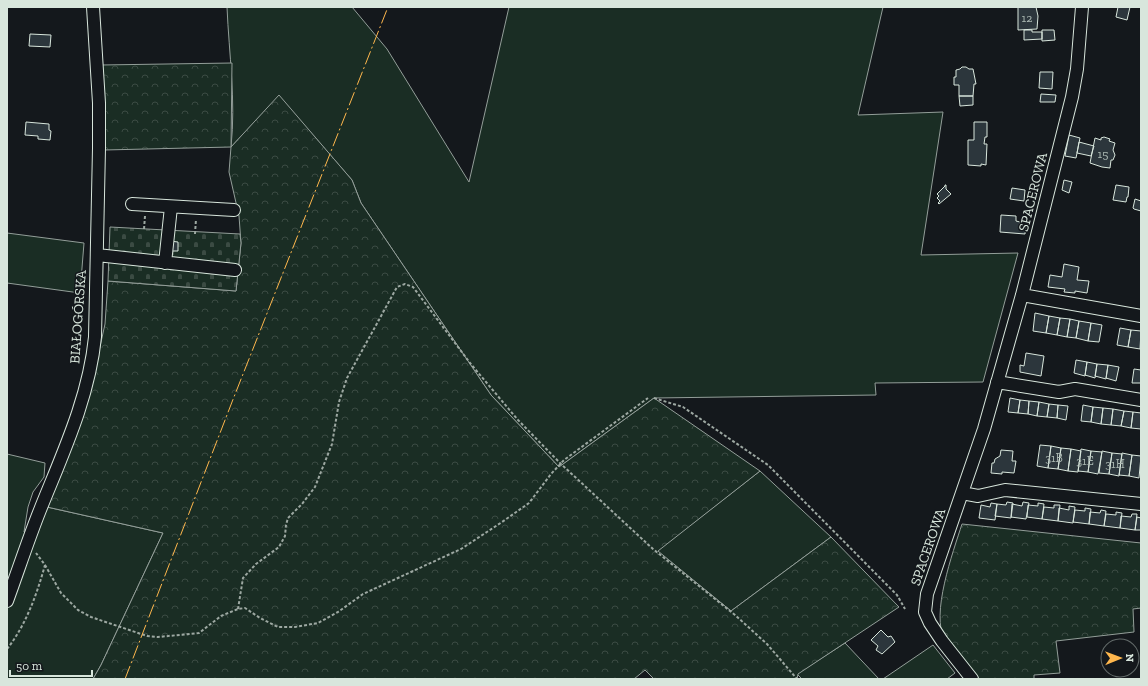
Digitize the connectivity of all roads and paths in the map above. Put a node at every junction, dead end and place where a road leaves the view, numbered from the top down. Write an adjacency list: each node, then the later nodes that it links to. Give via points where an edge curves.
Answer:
1 (93, 7): 8 (street, BIAŁOGÓRSKA, via 99,104)
2 (1082, 7): 11 (street, SPACEROWA, via 1078,62 1072,97)
3 (132, 204): 4 (street)
4 (171, 207): 5 (street); 9 (street)
5 (197, 208): 6 (street); 7 (path)
6 (234, 210)
7 (195, 234)
8 (97, 256): 9 (street); 20 (street, BIAŁOGÓRSKA, via 95,337 90,368 67,444)
9 (165, 263): 10 (street)
10 (235, 270)
11 (1022, 295): 12 (street); 13 (street, SPACEROWA)
12 (1141, 316)
13 (997, 382): 16 (street, via 1059,392 1075,389); 18 (street, SPACEROWA)
14 (648, 398): 17 (path)
15 (654, 398): 24 (path, via 683,407 768,465 897,595)
16 (1141, 400)
17 (561, 464): 23 (path, via 529,503 478,538 461,549 363,594 318,623 278,627 245,608); 23 (path, via 518,420 470,363 413,287 405,284 397,287 347,378 339,402 332,444 315,487 288,518 285,536 279,547 242,578); 26 (path, via 653,549 767,644)
18 (962, 493): 19 (street, via 978,496 1005,490); 27 (street, SPACEROWA, via 927,594 925,612 942,641)
19 (1141, 504)
20 (26, 544): 21 (path); 22 (street, BIAŁOGÓRSKA)
21 (46, 565): 23 (path, via 61,593 78,610 147,636 199,633 221,616); 25 (path, via 24,624)
22 (7, 601)
23 (238, 608)
24 (905, 609)
25 (7, 649)
26 (797, 679)
27 (972, 679)

